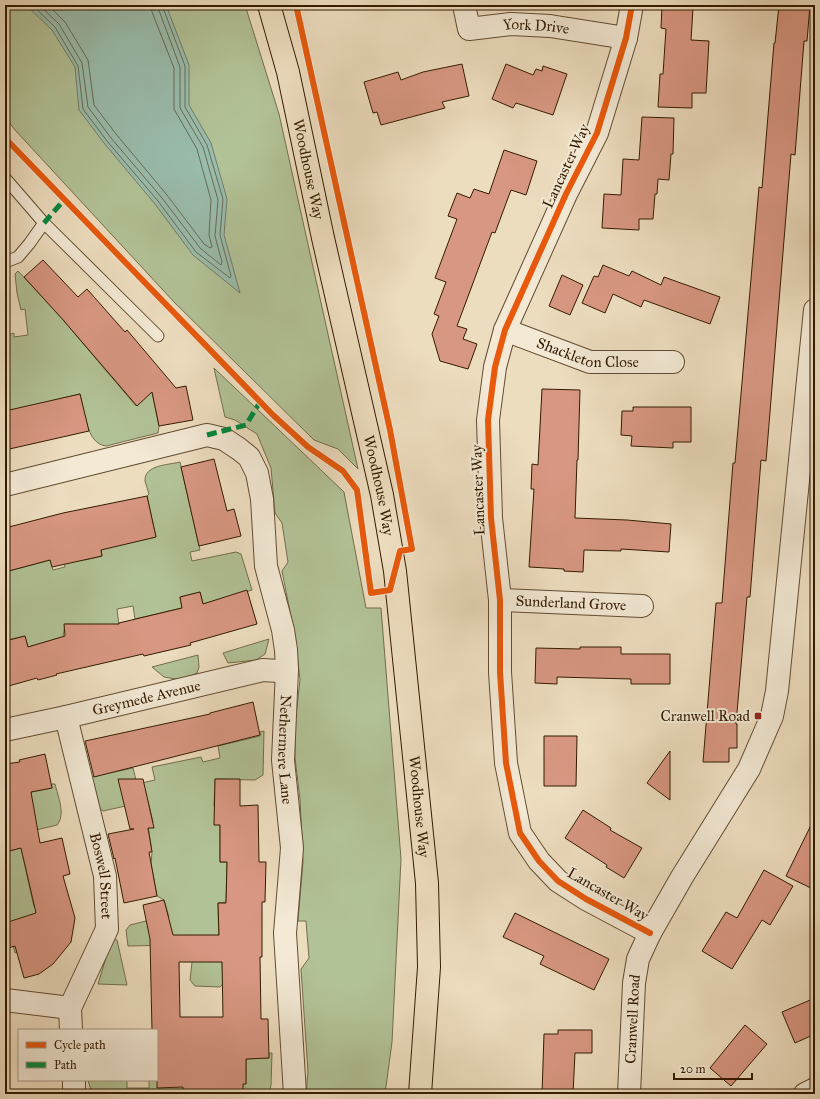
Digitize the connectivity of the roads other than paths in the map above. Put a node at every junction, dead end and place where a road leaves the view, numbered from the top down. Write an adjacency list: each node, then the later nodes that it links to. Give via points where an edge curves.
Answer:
1 (269, 5): 26 (main road, Woodhouse Way, via 288,72 382,495 395,571 427,883 429,967)
2 (464, 5): 4 (street, York Drive, via 469,29 511,24 550,26)
3 (632, 5): 4 (street, Lancaster Way)
4 (626, 38): 9 (street, Lancaster Way, via 597,133 563,201)
5 (5, 178): 6 (lane)
6 (44, 223): 7 (lane, via 18,257); 10 (lane)
7 (5, 262)
8 (815, 310): 18 (street, Cranwell Road, via 777,691 772,716 749,769)
9 (505, 330): 11 (street, Shackleton Close, via 590,362); 13 (street, Lancaster Way, via 495,366 488,420 490,518)
10 (158, 336)
11 (673, 362)
12 (5, 485): 15 (street, Nethermere Lane, via 207,435 224,439 249,457 257,473 262,499 266,566 283,630)
13 (500, 600): 14 (street, Sunderland Grove); 18 (street, Lancaster Way, via 500,672 506,764 520,832 558,881)
14 (642, 606)
15 (287, 669): 16 (street, Greymede Avenue, via 263,670); 25 (street, Nethermere Lane, via 283,760 292,848 285,933)
16 (66, 717): 17 (street, Greymede Avenue); 20 (street, Boswell Street, via 105,876 107,929)
17 (5, 730)
18 (650, 933): 27 (street, Cranwell Road, via 638,959 634,983)
19 (5, 1000): 20 (street)
20 (70, 1008): 21 (street, Boswell Street)
21 (71, 1029)
22 (74, 1081): 24 (street)
23 (815, 1089): 28 (street)
24 (74, 1094)
25 (295, 1094)
26 (420, 1094)
27 (629, 1094)
28 (805, 1094)

